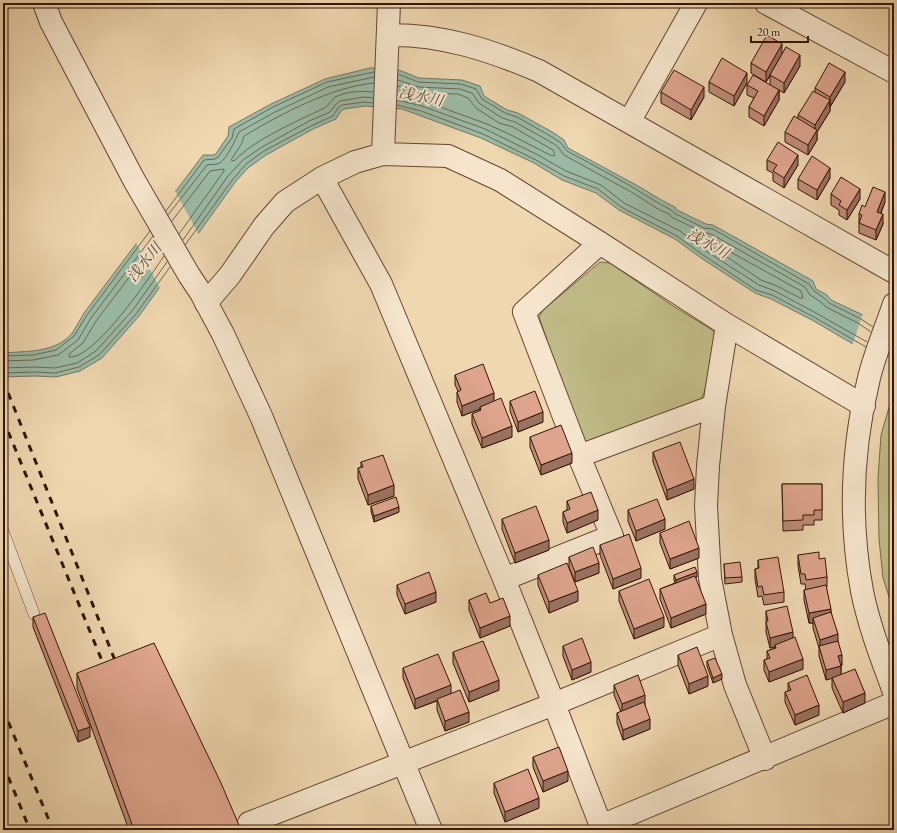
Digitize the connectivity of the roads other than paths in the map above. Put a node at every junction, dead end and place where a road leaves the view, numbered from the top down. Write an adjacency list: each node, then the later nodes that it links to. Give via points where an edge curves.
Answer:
1 (44, 3): 12 (street, via 134,180)
2 (389, 3): 5 (street)
3 (696, 3): 7 (street)
4 (766, 3): 6 (street)
5 (388, 35): 7 (street, via 444,39 471,45 539,71); 8 (street)
6 (894, 72)
7 (629, 122): 11 (street)
8 (383, 154): 9 (street, via 355,162); 10 (street, via 448,156 500,180)
9 (322, 178): 12 (street, via 285,202); 19 (street, via 381,284)
10 (600, 243): 14 (street); 17 (street, via 524,312)
11 (894, 272)
12 (206, 303): 26 (street, via 261,416)
13 (894, 304): 16 (street, via 869,377)
14 (727, 325): 15 (street); 16 (street)
15 (714, 406): 17 (street); 21 (street, via 706,506 710,578)
16 (864, 406): 22 (street, via 858,437 854,487 855,537 863,592 874,635)
17 (579, 456): 19 (street, via 612,536)
18 (3, 530): 20 (lane)
19 (504, 579): 24 (street)
20 (34, 614)
21 (721, 635): 24 (street); 25 (street, via 735,685)
22 (894, 692)
23 (894, 703): 25 (street)
24 (554, 704): 25 (street, via 601,826); 26 (street)
25 (765, 759)
26 (403, 763): 27 (street); 28 (street)
27 (249, 823)
28 (431, 830)

